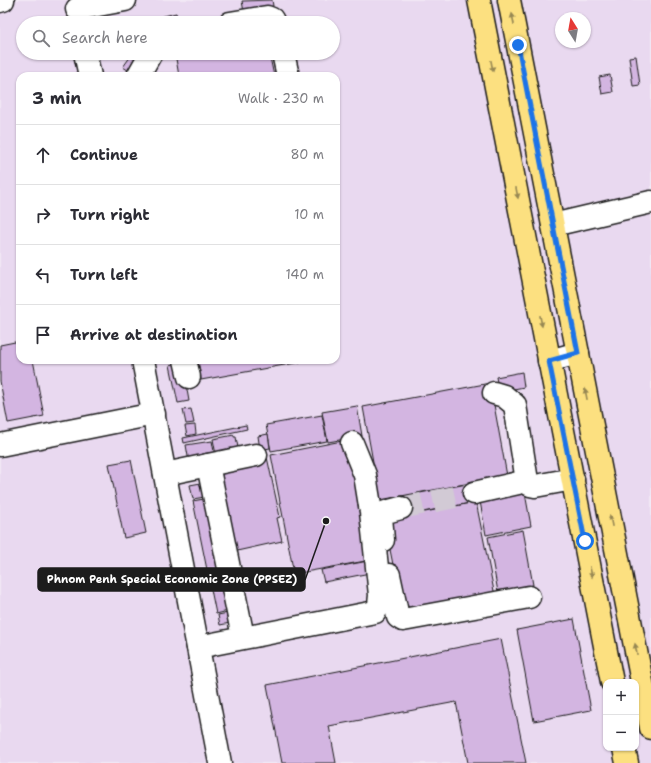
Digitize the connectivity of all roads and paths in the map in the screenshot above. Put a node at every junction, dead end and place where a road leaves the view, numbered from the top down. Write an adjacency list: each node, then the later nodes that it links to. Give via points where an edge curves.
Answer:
1 (3, 0): 5 (street)
2 (125, 0): 6 (street)
3 (479, 0): 16 (main road, one-way to 16)
4 (510, 0): 14 (main road, one-way to 4)
5 (0, 2)
6 (77, 11)
7 (87, 60): 10 (street)
8 (147, 60): 11 (street)
9 (285, 60): 12 (street)
10 (89, 72)
11 (140, 72)
12 (287, 72)
13 (651, 202): 14 (street)
14 (553, 225): 15 (main road)
15 (578, 353): 16 (street); 33 (main road, one-way to 15)
16 (549, 361): 25 (main road)
17 (144, 364): 19 (street)
18 (494, 393): 26 (street, via 504,396 516,405)
19 (154, 414): 21 (street); 24 (street)
20 (352, 443): 30 (street, via 365,475 371,512 380,595 375,612)
21 (0, 445)
22 (256, 456): 23 (street)
23 (208, 465): 24 (street); 30 (street)
24 (165, 474): 31 (street)
25 (573, 479): 26 (street, via 535,486); 32 (main road, one-way to 32)
26 (527, 481): 27 (street)
27 (474, 493)
28 (401, 508): 29 (street, via 386,512 381,517 380,525 398,617 403,620)
29 (529, 597)
30 (243, 637): 31 (street)
31 (198, 648): 35 (street)
32 (611, 679)
33 (651, 728)
34 (625, 751): 36 (main road)
35 (220, 763)
36 (627, 763)

